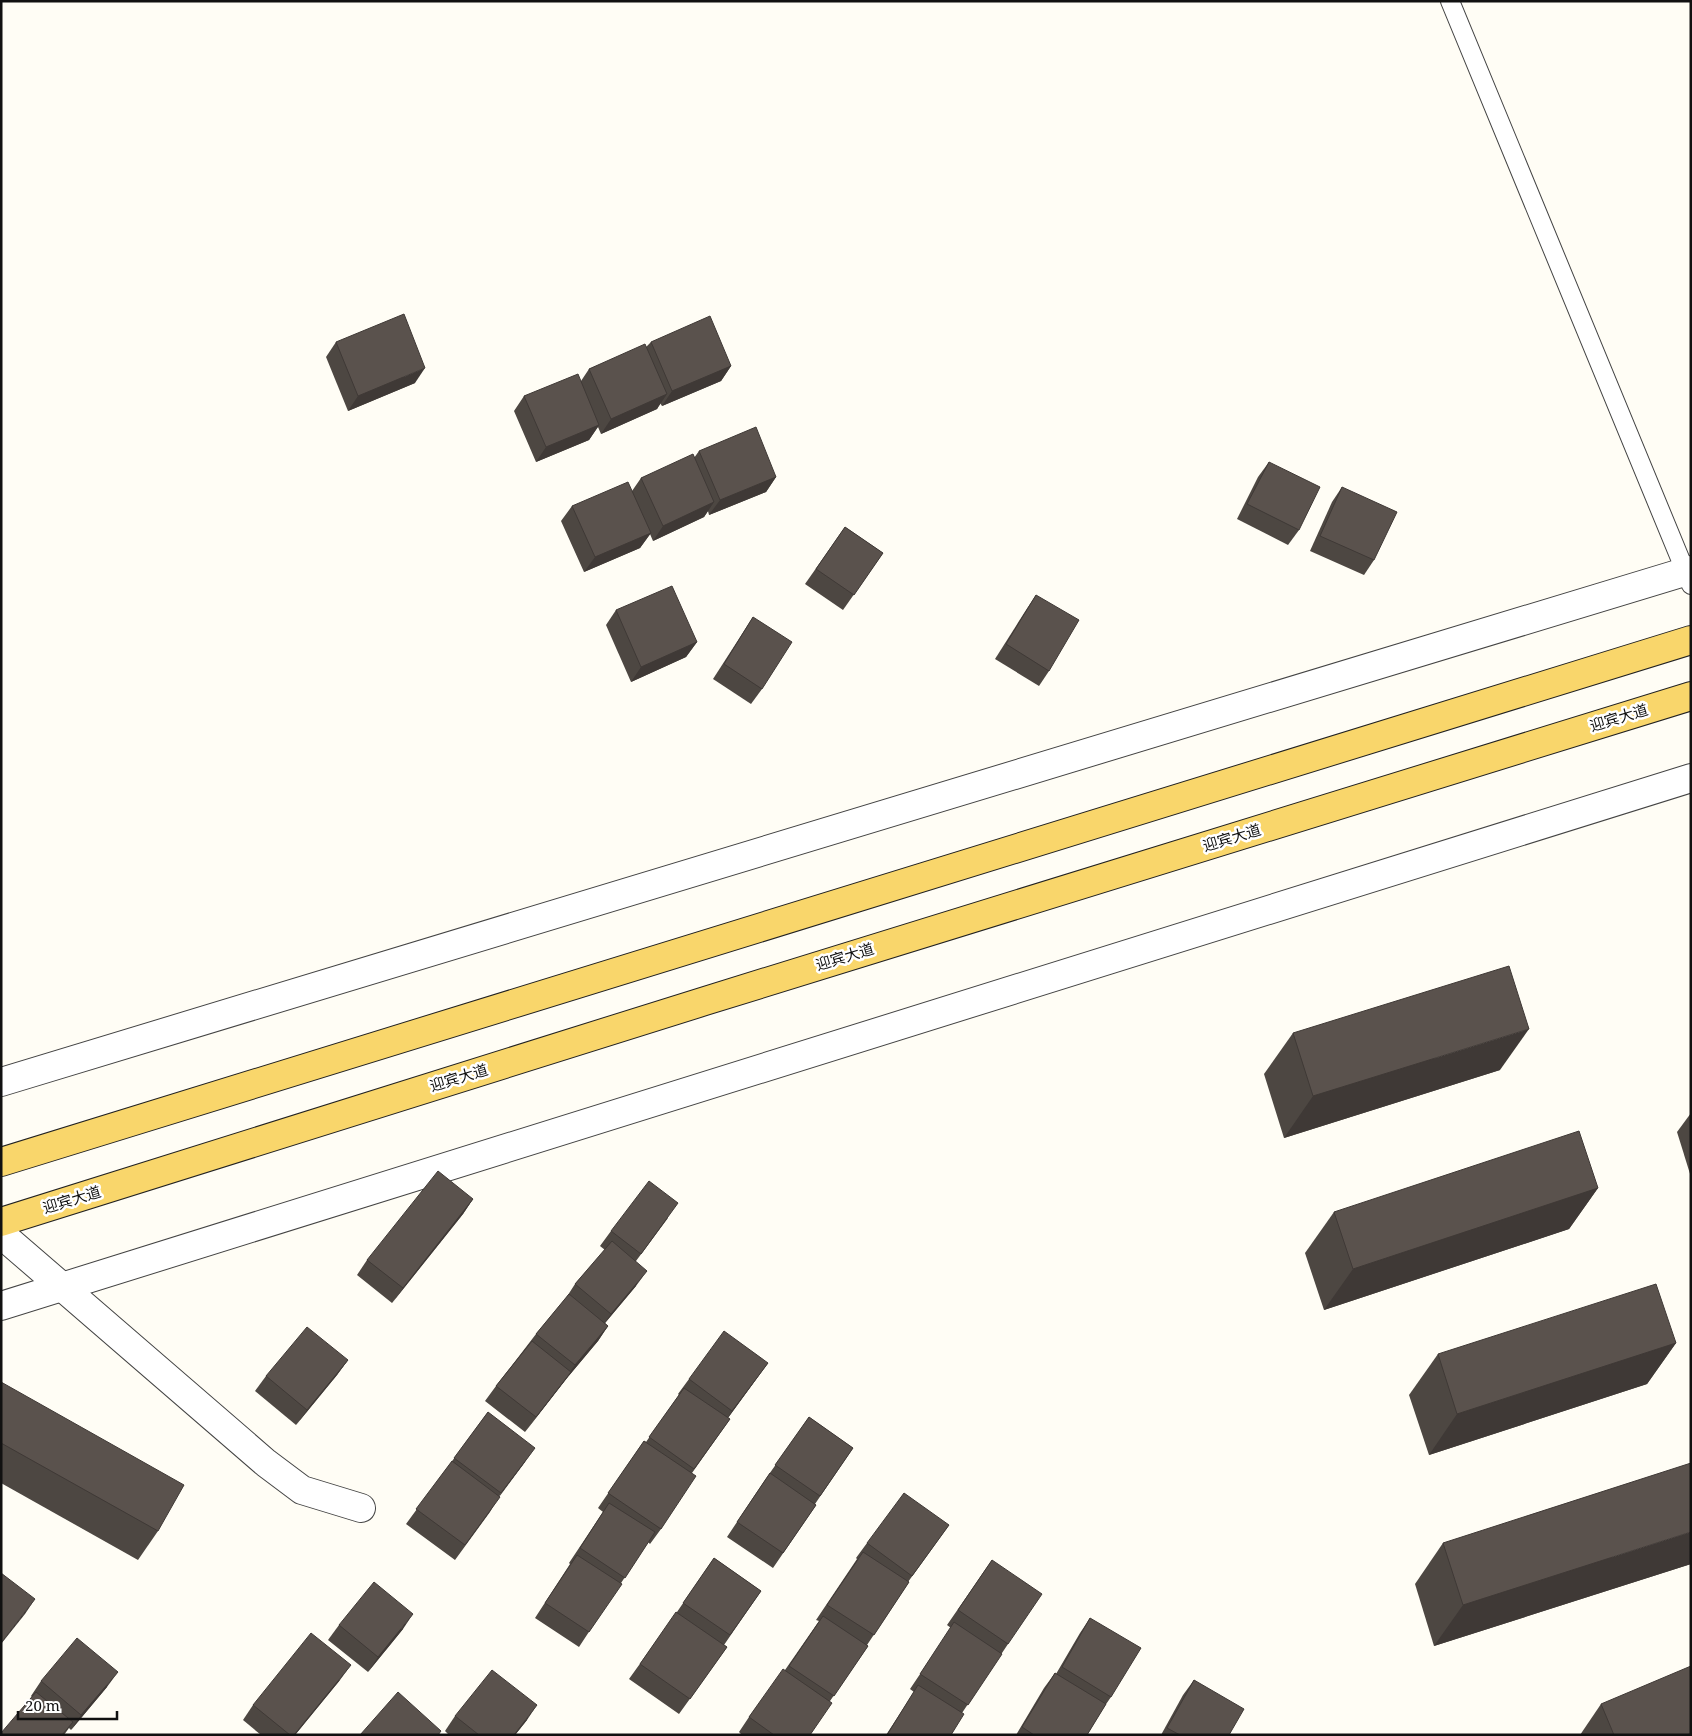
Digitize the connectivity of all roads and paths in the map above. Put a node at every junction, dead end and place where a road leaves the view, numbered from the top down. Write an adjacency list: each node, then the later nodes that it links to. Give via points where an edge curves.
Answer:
1 (1450, 1): 2 (lane)
2 (1689, 575): 6 (street)
3 (1691, 640): 7 (main road)
4 (1691, 696): 8 (main road, 迎宾大道, via 705,1000)
5 (1691, 778): 10 (street)
6 (1, 1082)
7 (1, 1162)
8 (1, 1222)
9 (1, 1234): 10 (street)
10 (62, 1288): 11 (street); 12 (street, via 273,1469 302,1490)
11 (1, 1306)
12 (361, 1508)

